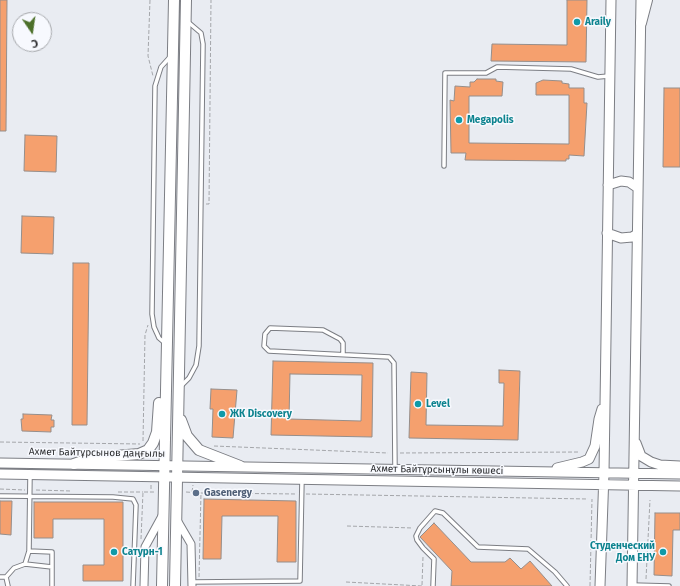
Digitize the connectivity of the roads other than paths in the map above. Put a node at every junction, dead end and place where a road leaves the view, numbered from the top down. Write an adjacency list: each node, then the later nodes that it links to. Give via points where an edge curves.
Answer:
1 (174, 0): 8 (main road)
2 (186, 0): 6 (main road)
3 (611, 0): 9 (street)
4 (641, 0): 7 (street)
5 (647, 0): 7 (main road)
6 (186, 20): 18 (main road); 18 (lane, via 201,33 203,44 199,346 196,365 189,378)
7 (641, 23): 12 (street)
8 (172, 55): 15 (main road); 15 (lane, via 161,67 155,86 152,314 159,338)
9 (610, 76): 10 (lane, via 598,77 571,69 496,67 486,73 445,73); 11 (street)
10 (444, 166)
11 (608, 185): 12 (street, via 621,181 629,182); 13 (street)
12 (638, 188): 14 (street)
13 (607, 233): 14 (street, via 621,238); 19 (street)
14 (637, 234): 21 (street)
15 (167, 345): 17 (main road)
16 (343, 354): 16 (lane, via 269,351 264,346 264,334 270,328 323,330 340,339 343,343); 28 (lane, via 389,357 394,363)
17 (166, 382): 23 (main road, via 159,402 157,432 148,450 139,454 91,458); 29 (main road)
18 (179, 387): 20 (main road)
19 (605, 403): 30 (street, via 589,459 569,466); 31 (street)
20 (179, 415): 24 (main road); 26 (main road, via 187,436 199,450)
21 (634, 437): 27 (street, via 641,456 660,465); 32 (street)
22 (1, 462): 23 (street, Ахмет Байтұрсынов даңғылы)
23 (74, 464): 29 (street, Ахмет Байтұрсынов даңғылы)
24 (178, 465): 25 (street, Ахмет Байтұрсынов даңғылы); 29 (street, Ахмет Байтұрсынов даңғылы); 36 (main road)
25 (194, 465): 26 (street, Ахмет Байтұрсынұлы көшесі)
26 (240, 466): 28 (street, Ахмет Байтұрсынұлы көшесі)
27 (680, 466)
28 (395, 469): 30 (street, Ахмет Байтұрсынұлы көшесі)
29 (164, 470): 34 (street, Ахмет Байтұрсынов даңғылы); 36 (street, Ахмет Байтұрсынов даңғылы); 44 (main road)
30 (536, 471): 31 (street, Ахмет Байтұрсынұлы көшесі)
31 (604, 473): 32 (street, Ахмет Байтұрсынұлы көшесі); 39 (street)
32 (634, 473): 35 (street, Ахмет Байтұрсынұлы көшесі); 40 (street)
33 (0, 474): 34 (street, Ахмет Байтұрсынов даңғылы)
34 (30, 474): 43 (lane)
35 (680, 474)
36 (178, 476): 37 (street, Ахмет Байтұрсынов даңғылы); 45 (main road)
37 (193, 476): 38 (street, Ахмет Байтұрсынұлы көшесі)
38 (302, 478): 39 (street, Ахмет Байтұрсынұлы көшесі); 51 (lane, via 300,581)
39 (603, 484): 40 (street, Ахмет Байтұрсынұлы көшесі); 62 (street)
40 (633, 485): 41 (street, Ахмет Байтұрсынұлы көшесі); 52 (street)
41 (680, 486)
42 (0, 496): 43 (lane)
43 (30, 496): 46 (lane); 56 (lane, via 133,499 136,505)
44 (164, 514): 57 (street, via 144,547); 58 (main road)
45 (176, 518): 51 (street, via 191,544); 59 (main road)
46 (29, 551): 47 (lane); 48 (lane, via 52,552)
47 (24, 564): 48 (lane); 49 (lane, via 14,568)
48 (52, 567): 55 (lane)
49 (6, 576): 50 (lane); 54 (lane)
50 (0, 577)
51 (198, 584)
52 (632, 585): 53 (lane)
53 (646, 585): 63 (lane)
54 (8, 586)
55 (52, 586)
56 (133, 586)
57 (144, 586)
58 (162, 586)
59 (174, 586)
60 (433, 586): 61 (lane, via 434,559 416,536 435,511 443,513 478,547 528,549)
61 (567, 586)
62 (600, 586)
63 (669, 586)

